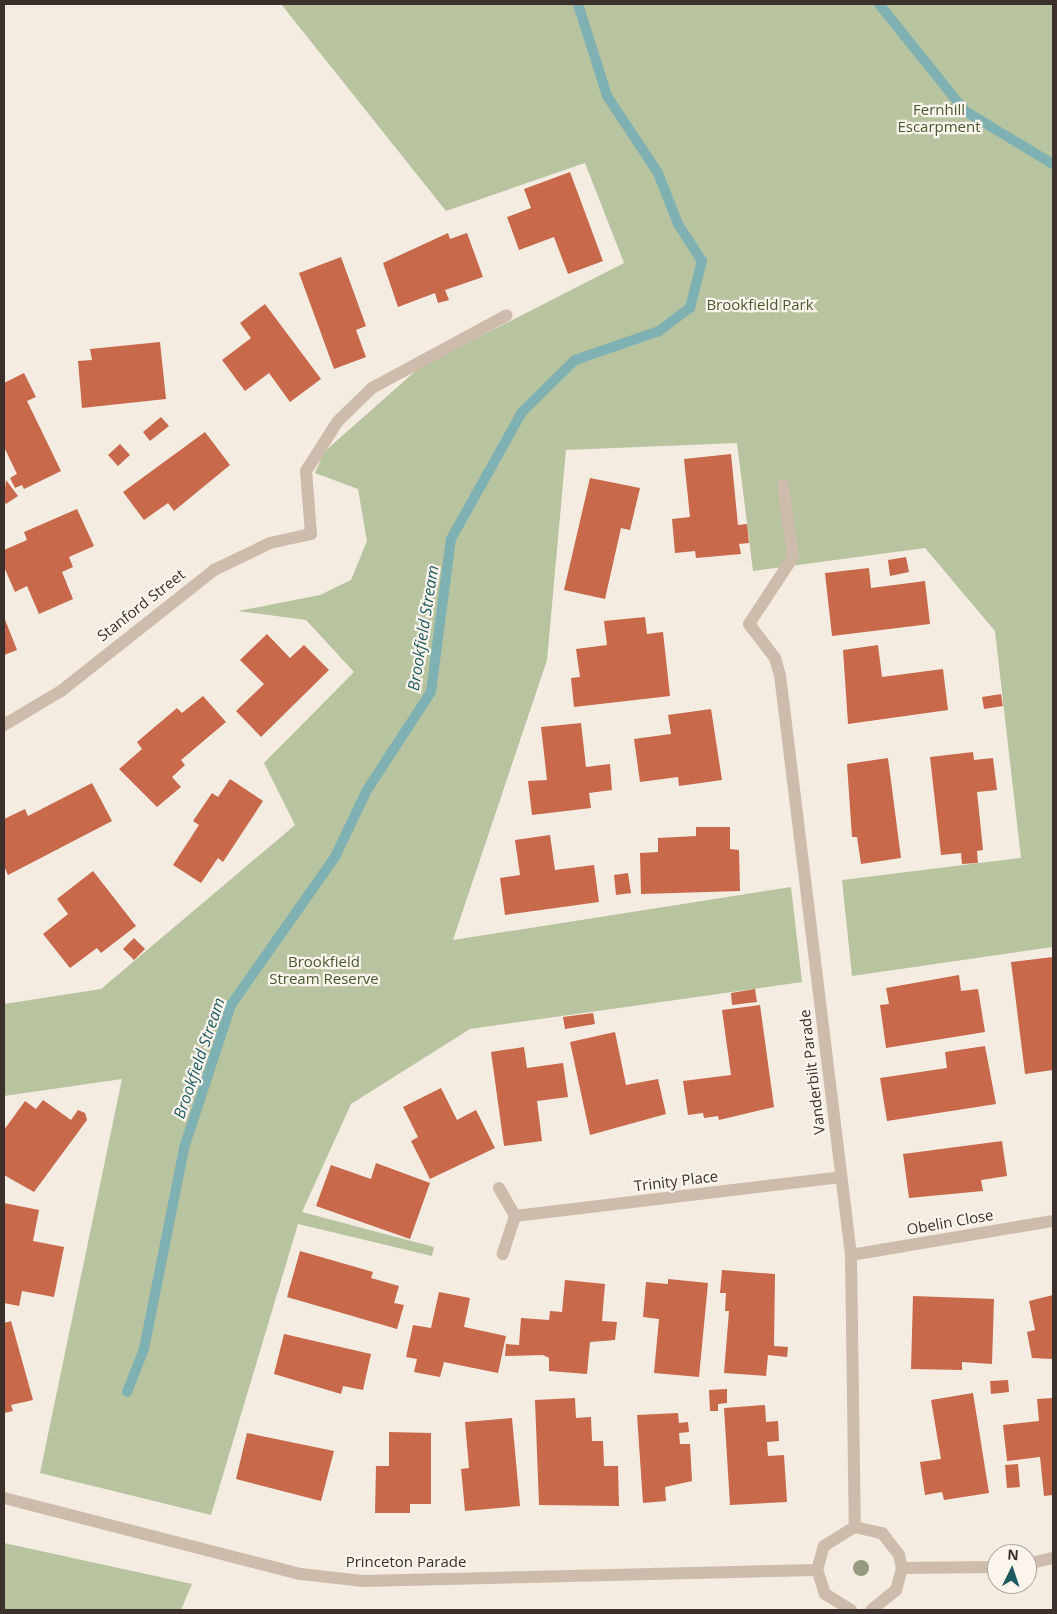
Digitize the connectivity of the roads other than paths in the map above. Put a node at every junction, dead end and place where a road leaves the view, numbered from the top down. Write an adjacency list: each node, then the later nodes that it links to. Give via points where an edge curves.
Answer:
1 (507, 315): 3 (street, Stanford Street, via 372,388 338,421 306,471 310,534 270,543 214,570 60,690)
2 (783, 485): 4 (street, Vanderbilt Parade, via 793,557 749,624 775,658 780,675)
3 (4, 725)
4 (841, 1177): 6 (street, Trinity Place); 9 (street, Vanderbilt Parade)
5 (499, 1188): 6 (street)
6 (515, 1216): 8 (street)
7 (1053, 1221): 9 (street, Obelin Close)
8 (503, 1254)
9 (851, 1255): 11 (street, Vanderbilt Parade)
10 (4, 1498): 16 (street, Princeton Parade, via 301,1574 362,1581)
11 (855, 1527): 15 (street, via 882,1533 899,1555); 16 (street, via 824,1546)
12 (1053, 1558): 13 (street)
13 (1037, 1562)
14 (987, 1567): 15 (street)
15 (902, 1568): 18 (street, via 893,1594)
16 (817, 1570): 17 (street, via 825,1594)
17 (851, 1610)
18 (870, 1610)

